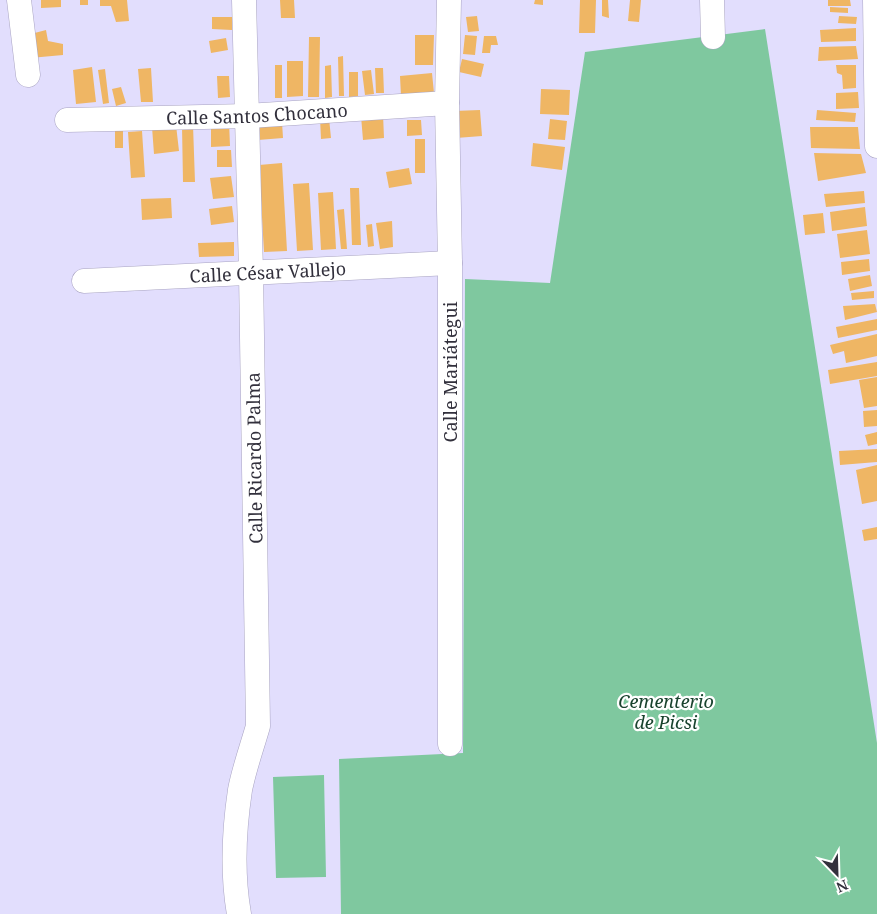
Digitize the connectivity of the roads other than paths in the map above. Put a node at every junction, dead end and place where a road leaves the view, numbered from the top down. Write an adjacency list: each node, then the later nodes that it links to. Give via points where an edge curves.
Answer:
1 (19, 0): 7 (street)
2 (244, 0): 9 (street, Calle Ricardo Palma)
3 (449, 0): 8 (street, Calle Mariátegui)
4 (712, 0): 6 (street)
5 (875, 0): 11 (street)
6 (713, 37)
7 (28, 76)
8 (447, 103): 9 (street, Calle Santos Chocano); 12 (street, Calle Mariátegui)
9 (248, 116): 10 (street, Calle Santos Chocano); 13 (street, Calle Ricardo Palma)
10 (67, 120)
11 (877, 146)
12 (450, 263): 13 (street, Calle César Vallejo); 15 (street, Calle Mariátegui)
13 (251, 272): 14 (street, Calle César Vallejo); 16 (street, Calle Ricardo Palma, via 258,726 240,788 235,834)
14 (84, 281)
15 (450, 744)
16 (239, 914)

